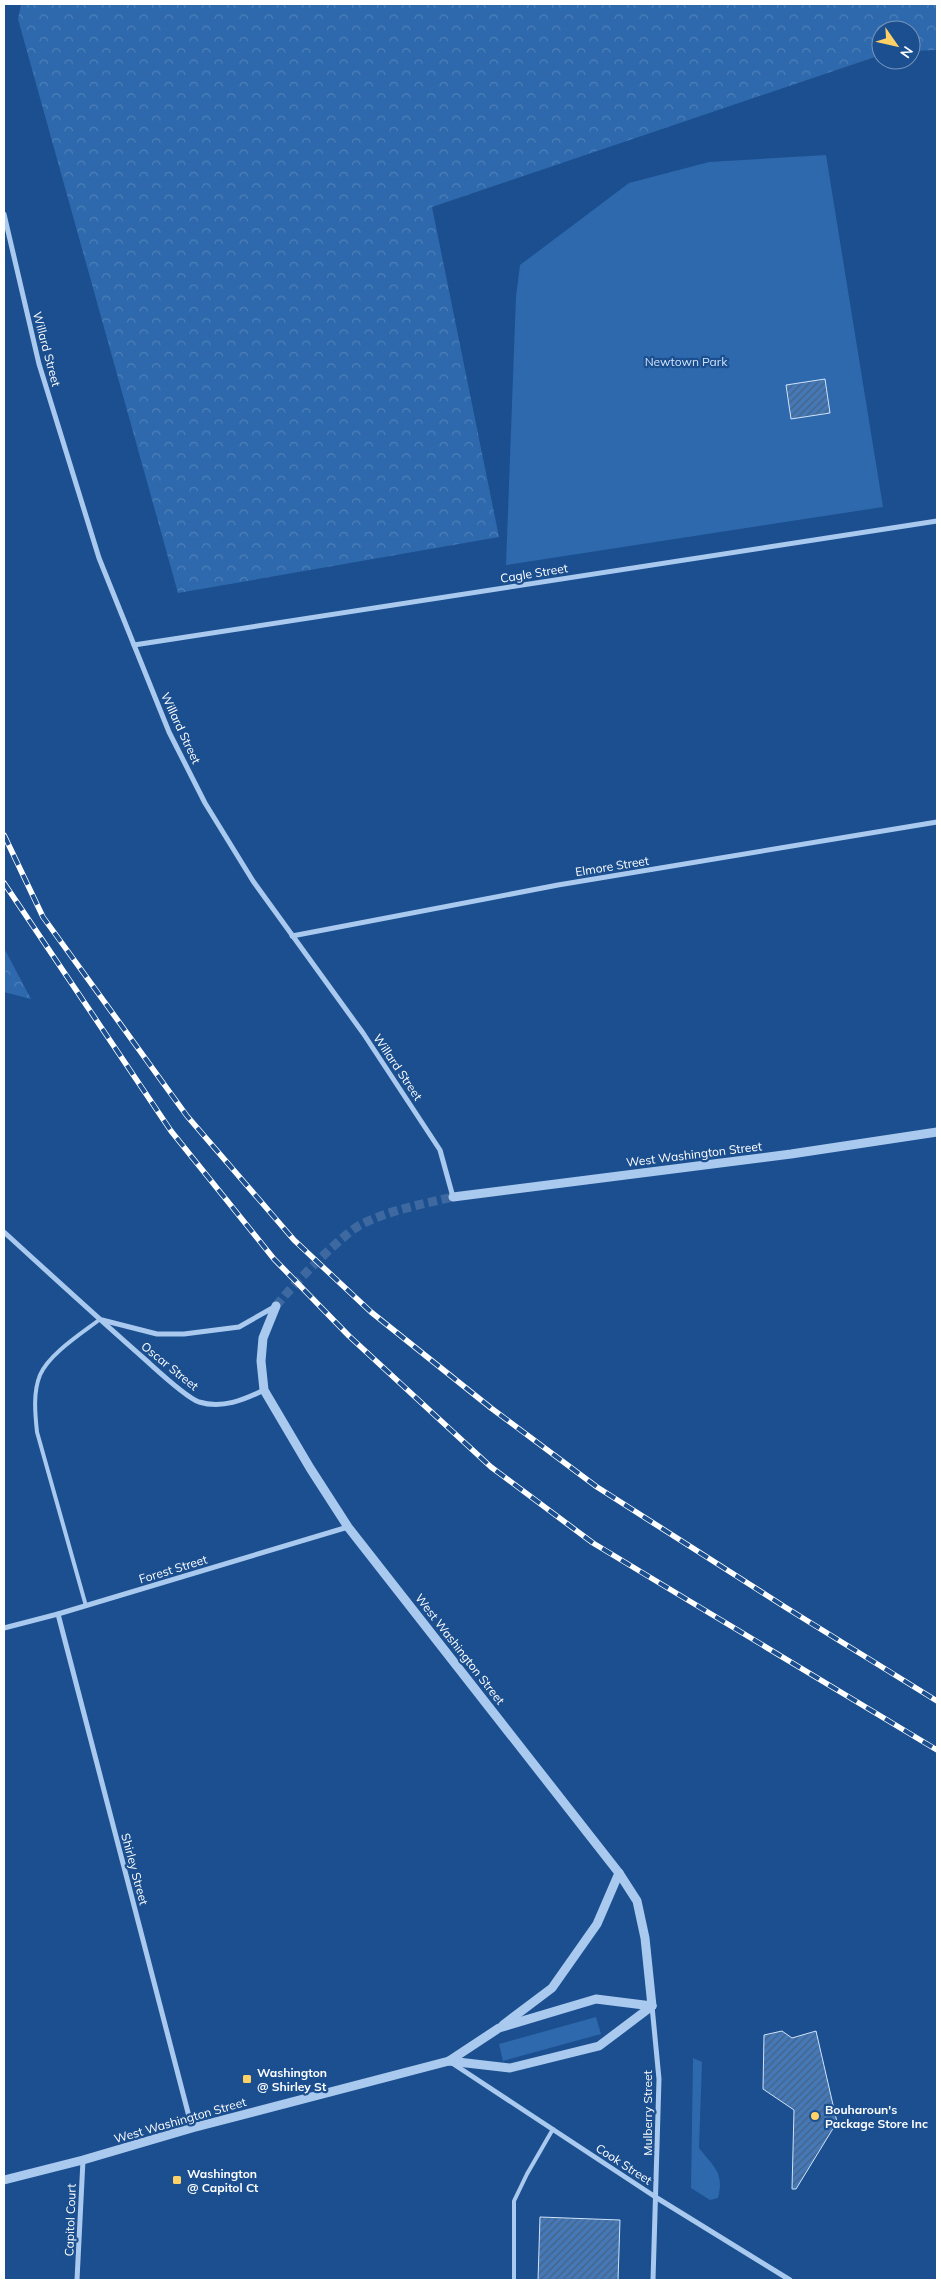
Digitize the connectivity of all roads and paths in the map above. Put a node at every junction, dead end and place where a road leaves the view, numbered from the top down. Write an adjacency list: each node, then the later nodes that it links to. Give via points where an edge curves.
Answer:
1 (4, 214): 3 (street, Willard Street, via 39,364 98,558)
2 (937, 521): 3 (street, Cagle Street)
3 (134, 645): 5 (street, Willard Street, via 169,732 205,803)
4 (937, 822): 5 (street, Elmore Street, via 558,885)
5 (292, 936): 7 (street, Willard Street, via 363,1033 440,1150)
6 (937, 1132): 7 (street, West Washington Street)
7 (453, 1197)
8 (4, 1232): 10 (street, Oscar Street)
9 (276, 1306): 10 (street, Oscar Street, via 239,1327 184,1334 157,1334); 11 (street, West Washington Street, via 263,1338 260,1362)
10 (99, 1320): 11 (street, Oscar Street, via 197,1401 217,1405 242,1401); 13 (lane, via 61,1348 40,1374 35,1405 37,1432)
11 (264, 1390): 12 (street, West Washington Street)
12 (348, 1527): 13 (street, Forest Street); 16 (street, West Washington Street)
13 (86, 1606): 14 (street, Forest Street)
14 (58, 1614): 15 (street, Forest Street); 20 (street, Shirley Street)
15 (4, 1628)
16 (619, 1873): 17 (street, West Washington Street, via 637,1902 645,1938); 18 (street, via 596,1924 552,1988)
17 (652, 2006): 18 (street, West Washington Street, via 596,1999); 19 (street, West Washington Street, via 599,2046 510,2068); 24 (street, Mulberry Street, via 659,2078)
18 (499, 2028): 19 (street, West Washington Street)
19 (449, 2062): 20 (street, West Washington Street); 21 (street, Cook Street)
20 (192, 2128): 22 (street, West Washington Street)
21 (553, 2130): 24 (street, Cook Street); 26 (lane, via 514,2201)
22 (82, 2160): 23 (street, West Washington Street); 25 (street, Capitol Court)
23 (4, 2180)
24 (657, 2198): 27 (street, Mulberry Street); 28 (street, Cook Street)
25 (77, 2280)
26 (514, 2280)
27 (654, 2280)
28 (790, 2280)

